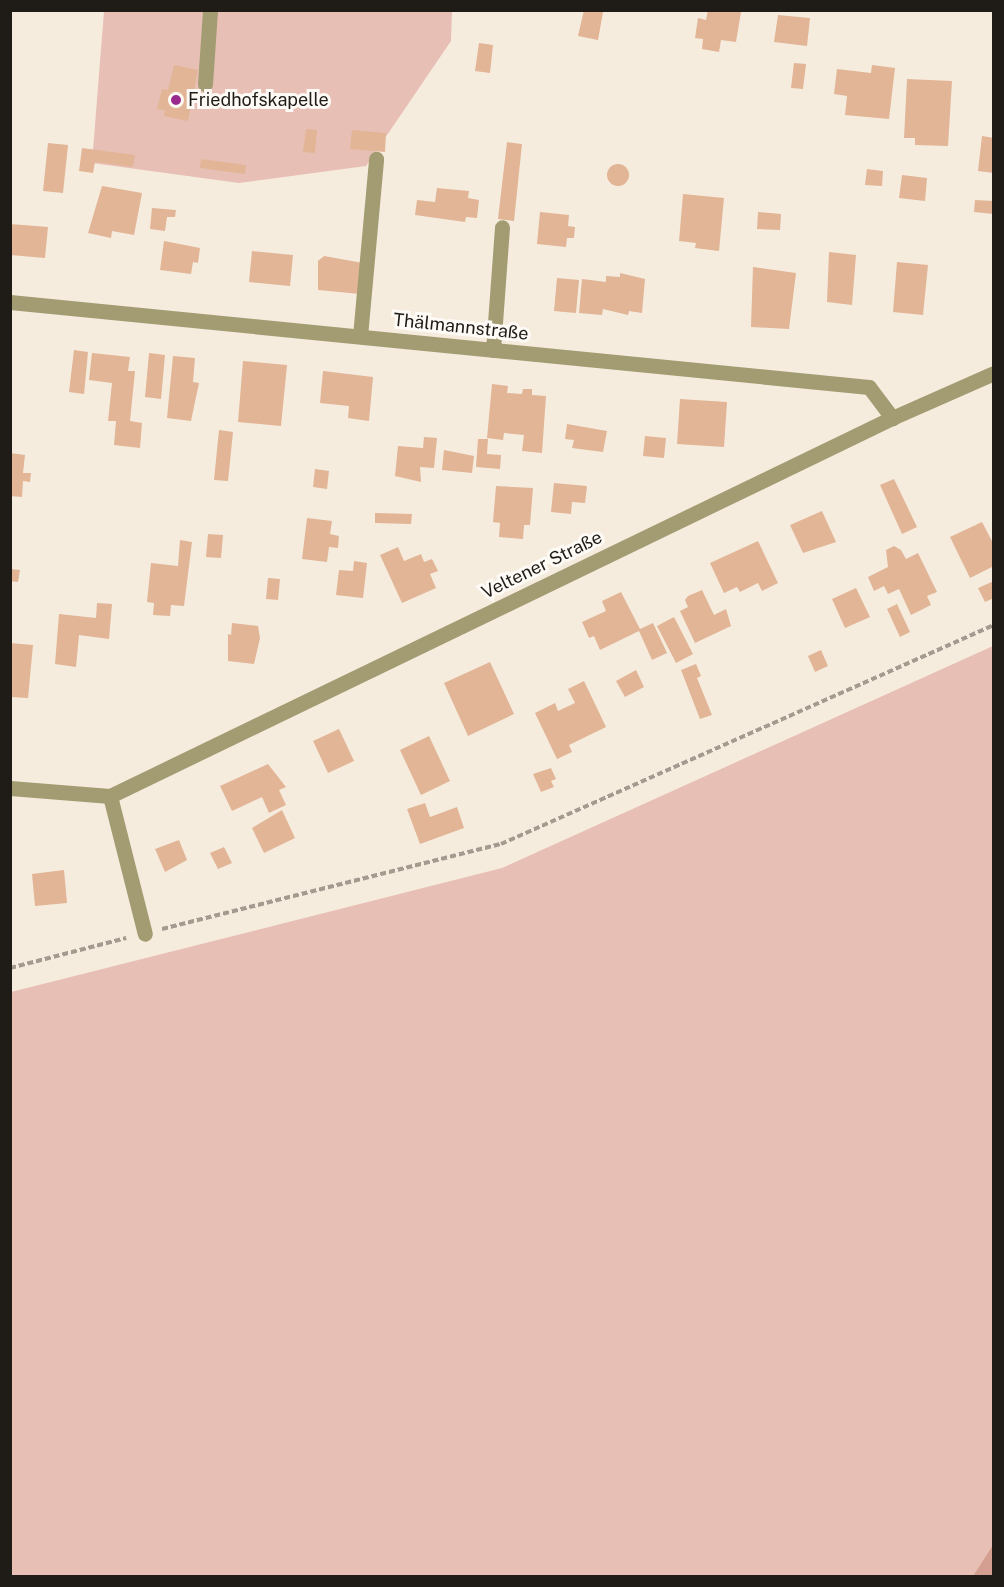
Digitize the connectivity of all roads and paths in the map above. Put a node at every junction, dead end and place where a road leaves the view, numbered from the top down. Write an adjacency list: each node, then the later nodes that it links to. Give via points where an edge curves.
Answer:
1 (210, 10): 2 (street)
2 (205, 84)
3 (376, 159): 6 (street)
4 (502, 227): 7 (street)
5 (10, 302): 6 (street, Thälmannstraße)
6 (360, 336): 7 (street, Thälmannstraße)
7 (493, 350): 9 (street, Thälmannstraße, via 869,387)
8 (993, 373): 9 (street, Veltener Straße)
9 (892, 417): 12 (street, Veltener Straße)
10 (993, 625): 13 (path, via 501,844)
11 (10, 788): 12 (street)
12 (110, 796): 13 (street)
13 (146, 934): 14 (path)
14 (10, 968)

